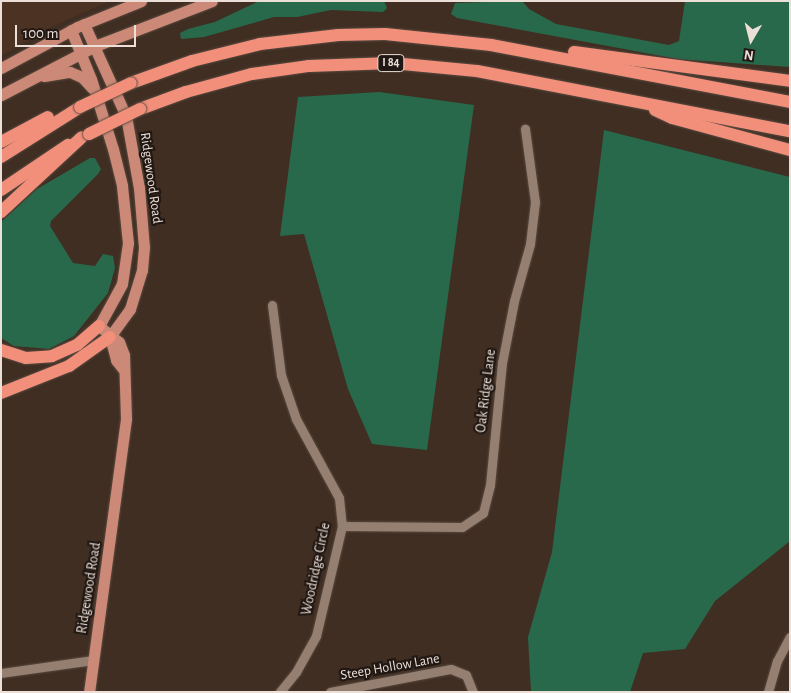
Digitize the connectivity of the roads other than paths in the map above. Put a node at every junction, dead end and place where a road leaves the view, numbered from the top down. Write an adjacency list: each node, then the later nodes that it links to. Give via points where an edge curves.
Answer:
1 (141, 1): 3 (main road)
2 (212, 1): 5 (main road)
3 (84, 24): 4 (main road); 5 (main road, Ridgewood Road)
4 (71, 30): 7 (main road); 8 (main road)
5 (95, 46): 7 (main road); 26 (main road, Ridgewood Road, via 121,103 134,146 144,247 136,293 128,313)
6 (531, 52): 10 (highway, via 582,53); 13 (highway, I 84); 15 (highway, I 84, bridge, via 424,36 338,35 239,48 172,67)
7 (80, 53): 9 (main road); 12 (main road)
8 (1, 68)
9 (26, 81): 11 (main road); 12 (main road, via 70,72 87,82)
10 (790, 82)
11 (1, 95)
12 (96, 95): 25 (main road, via 119,175 128,243 122,284)
13 (790, 102)
14 (644, 103): 17 (highway, I 84); 18 (highway, I 84, bridge, via 462,68 372,62 252,74 186,92); 20 (highway, via 672,118)
15 (75, 110): 19 (highway, via 38,121); 21 (highway, I 84)
16 (525, 129): 29 (street, Oak Ridge Lane, via 535,202 530,244 514,301 502,363 490,486 483,513 462,527)
17 (790, 131)
18 (85, 135): 22 (highway, I 84); 23 (highway)
19 (1, 142)
20 (790, 150)
21 (1, 157)
22 (1, 190)
23 (1, 212)
24 (272, 305): 29 (street, Woodridge Circle, via 281,375 296,419 339,498)
25 (99, 326): 26 (main road, Ridgewood Road); 27 (highway, via 77,345 52,356 26,358)
26 (110, 337): 28 (highway, via 69,366); 31 (main road, Ridgewood Road, via 120,344 124,358 126,402 124,442)
27 (1, 350)
28 (1, 393)
29 (342, 526): 34 (street, Woodridge Circle, via 316,636 296,672)
30 (790, 637): 37 (street, via 777,661)
31 (94, 660): 32 (street); 33 (main road, Ridgewood Road)
32 (1, 673)
33 (89, 692)
34 (280, 692)
35 (330, 692): 36 (street, Steep Hollow Lane, via 451,669 466,676)
36 (473, 692)
37 (768, 692)

